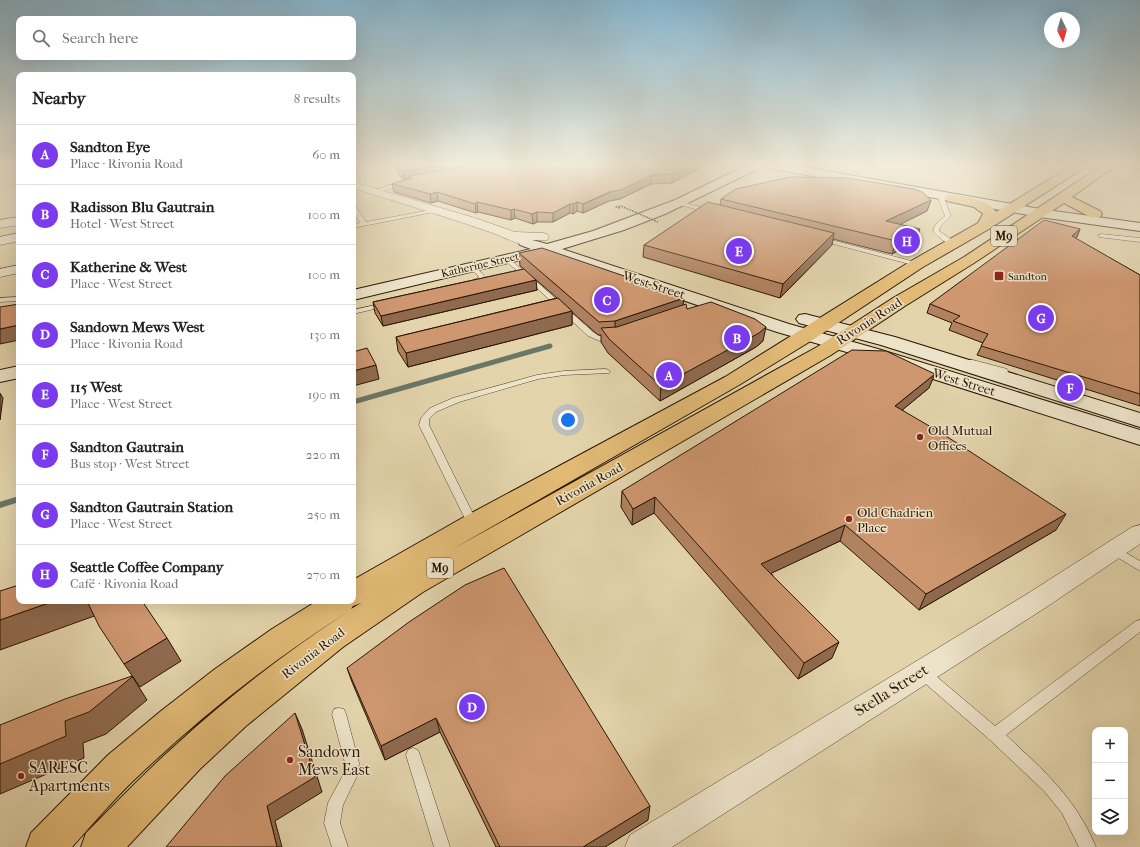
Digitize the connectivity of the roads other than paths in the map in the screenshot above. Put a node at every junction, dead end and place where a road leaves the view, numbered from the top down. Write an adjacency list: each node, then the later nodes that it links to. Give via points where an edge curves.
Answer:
1 (411, 204): 14 (street, West Street)
2 (651, 204): 32 (street, Katherine Street)
3 (678, 204): 24 (street, Katherine Street)
4 (681, 204): 15 (lane)
5 (946, 204): 31 (lane, via 948,216 937,226 936,231)
6 (972, 204): 22 (main road, via 989,211)
7 (1004, 204): 11 (street)
8 (1007, 204): 11 (street)
9 (1055, 204): 12 (main road, Rivonia Road / M9)
10 (1073, 204): 16 (main road)
11 (1015, 205): 12 (street); 22 (main road, Rivonia Road / M9)
12 (1045, 210): 16 (street); 23 (street); 36 (main road, Rivonia Road / M9)
13 (356, 211): 20 (lane)
14 (436, 211): 20 (lane); 28 (street, West Street)
15 (718, 213)
16 (1095, 214): 17 (street)
17 (1140, 220)
18 (16, 221): 19 (street)
19 (0, 224)
20 (364, 224): 21 (lane)
21 (356, 225)
22 (984, 226): 31 (main road, Rivonia Road / M9)
23 (1140, 227)
24 (598, 234): 33 (street, Katherine Street); 34 (street, via 592,245)
25 (810, 236): 37 (lane)
26 (1102, 236): 29 (lane)
27 (16, 238): 30 (street)
28 (520, 239): 32 (street, West Street); 41 (street, Katherine Street)
29 (1140, 240)
30 (0, 241)
31 (953, 243): 37 (main road, Rivonia Road / M9)
32 (544, 244): 33 (street, Katherine Street); 35 (street, Katherine Street); 44 (street, via 516,254); 51 (street, West Street, via 706,307)
33 (563, 245): 34 (street, West Street)
34 (598, 256): 51 (street, West Street, via 799,318)
35 (506, 259): 38 (street, Katherine Street); 52 (lane, via 590,335 597,339 605,339)
36 (968, 260): 43 (main road, via 947,259 904,284); 51 (main road, Rivonia Road / M9)
37 (917, 264): 43 (main road, Rivonia Road / M9)
38 (473, 267): 42 (lane, via 483,278); 45 (street, Katherine Street)
39 (16, 270): 40 (street)
40 (0, 273)
41 (356, 282)
42 (467, 284)
43 (881, 287): 51 (main road, Rivonia Road / M9)
44 (356, 289)
45 (356, 294)
46 (16, 299): 47 (lane)
47 (2, 300): 49 (lane)
48 (390, 303): 50 (lane)
49 (15, 307)
50 (356, 311)
51 (830, 333): 60 (street, West Street, via 933,355); 61 (street, West Street); 62 (main road, Rivonia Road / M9, via 732,381); 74 (main road, Rivonia Road / M9, via 824,351 413,584 332,638 234,715 188,757)
52 (624, 335)
53 (16, 357): 54 (street)
54 (0, 361)
55 (16, 365): 56 (street)
56 (0, 369)
57 (606, 371): 62 (lane, via 537,377 456,400 433,410 425,418 424,425)
58 (16, 373): 59 (street)
59 (0, 376)
60 (1140, 420)
61 (1140, 438)
62 (473, 524): 66 (main road, Rivonia Road / M9)
63 (1140, 533): 64 (street, Stella Street)
64 (1114, 550): 65 (lane); 69 (street, Stella Street)
65 (1140, 567)
66 (356, 592)
67 (336, 604): 73 (main road, Rivonia Road, via 266,650 214,689 120,769)
68 (1140, 625): 71 (lane)
69 (921, 671): 71 (lane); 77 (street, Stella Street)
70 (339, 714): 75 (lane, via 352,763 351,774 336,803 332,823)
71 (994, 735): 78 (lane, via 1063,802)
72 (413, 755): 76 (lane)
73 (46, 847)
74 (100, 847)
75 (340, 847)
76 (442, 847)
77 (642, 847)
78 (1088, 847)

